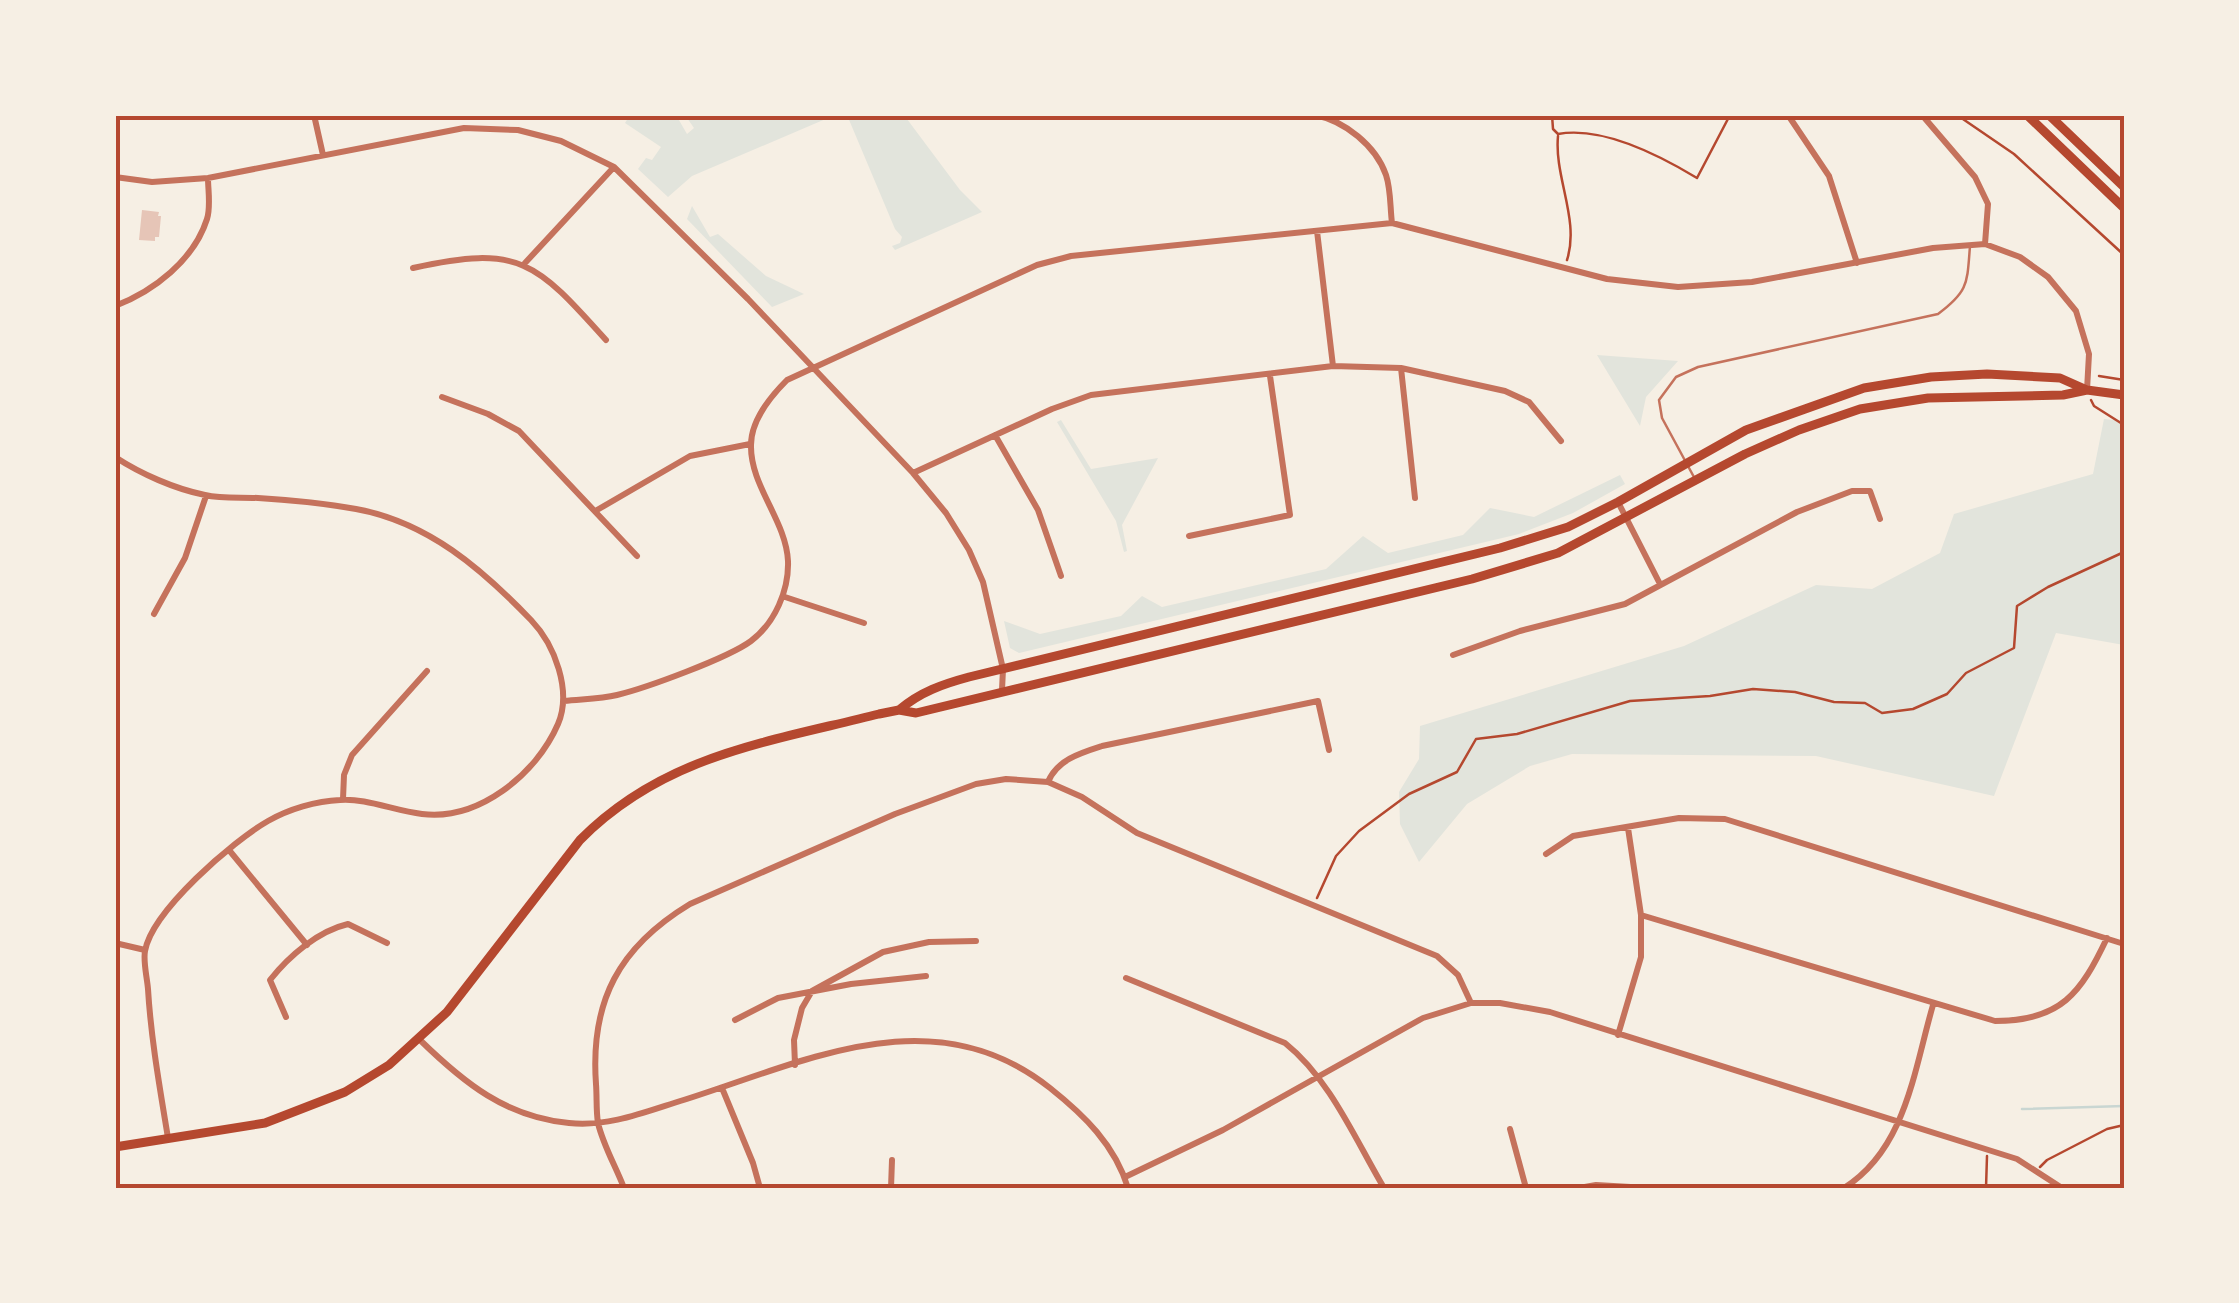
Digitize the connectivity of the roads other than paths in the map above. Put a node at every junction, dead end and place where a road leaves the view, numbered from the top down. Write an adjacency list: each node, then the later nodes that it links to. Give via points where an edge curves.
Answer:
1 (314, 115): 7 (street)
2 (1315, 115): 13 (street, via 1372,150 1386,176)
3 (1788, 115): 18 (street, via 1829,176)
4 (1922, 115): 16 (street, via 1975,177 1988,204)
5 (2027, 115): 12 (main road)
6 (2049, 115): 11 (main road)
7 (323, 156): 8 (street, via 464,128 518,130 561,141); 10 (street)
8 (614, 168): 17 (street); 22 (street)
9 (115, 177): 10 (street)
10 (208, 178): 20 (street, via 208,217 182,264)
11 (2124, 187)
12 (2124, 208)
13 (1392, 223): 14 (street); 18 (street, via 1607,279 1678,287)
14 (1317, 231): 22 (street, via 1036,265); 23 (street)
15 (1970, 244): 16 (street); 18 (street); 33 (lane, via 1959,299 1938,314 1698,367 1676,378 1659,400)
16 (1984, 244): 26 (street, via 2048,276 2076,310 2089,354)
17 (525, 263): 19 (street, via 459,258); 21 (street)
18 (1857, 263)
19 (413, 268)
20 (115, 306)
21 (606, 340)
22 (812, 366): 31 (street, via 771,396); 34 (street)
23 (1333, 366): 24 (street); 25 (street)
24 (1401, 368): 30 (street, via 1505,390 1530,402); 37 (street)
25 (1270, 376): 29 (street, via 1091,395); 42 (street, via 1290,515)
26 (2088, 394): 27 (main road); 33 (main road, via 2060,378 1987,374 1864,388 1761,424); 35 (main road, via 1928,398 1860,409 1745,454)
27 (2124, 395)
28 (442, 398): 39 (street, via 519,432)
29 (994, 435): 34 (street); 44 (street, via 1038,510)
30 (1560, 441)
31 (750, 444): 39 (street, via 690,456); 46 (street, via 788,558)
32 (115, 457): 36 (street)
33 (1687, 464): 35 (lane); 38 (main road)
34 (913, 473): 50 (street, via 969,550)
35 (1696, 481): 40 (main road)
36 (206, 496): 47 (street, via 185,558); 53 (street, via 360,509 413,526 458,551 539,629 557,660)
37 (1415, 498)
38 (1618, 502): 40 (street); 50 (main road, via 1500,548)
39 (596, 510): 43 (street)
40 (1627, 519): 45 (street); 52 (main road, via 1558,553 1472,579)
41 (1880, 519): 45 (street, via 1870,491 1852,490)
42 (1189, 536)
43 (637, 556)
44 (1061, 576)
45 (1660, 584): 49 (street, via 1624,604)
46 (784, 598): 48 (street); 53 (street, via 754,638 731,653 617,695)
47 (154, 614)
48 (864, 623)
49 (1453, 655)
50 (1002, 669): 52 (street); 54 (main road, via 940,685)
51 (427, 672): 57 (street, via 352,755)
52 (1002, 690): 54 (main road, via 916,713)
53 (564, 702): 57 (street, via 544,750 486,802 459,814 424,815)
54 (899, 710): 77 (main road, via 710,757 642,789 580,840)
55 (1329, 750): 56 (street, via 1318,701 1102,746 1053,768)
56 (1048, 782): 72 (street, via 1137,834 1437,956 1458,975); 82 (street, via 1006,779 960,790 742,879 661,922 634,950 596,1023)
57 (343, 799): 59 (street, via 267,822)
58 (1628, 828): 60 (street, via 1573,836); 61 (street); 62 (street, via 1680,818 1725,819)
59 (229, 850): 67 (street); 68 (street, via 168,910)
60 (1546, 854)
61 (1641, 915): 73 (street); 76 (street, via 1641,957)
62 (2107, 938): 66 (street); 73 (street, via 2080,989 2040,1015 1996,1021)
63 (976, 941): 71 (street, via 883,952)
64 (387, 943): 67 (street, via 348,924)
65 (115, 944): 68 (street)
66 (2124, 944)
67 (307, 946): 74 (street, via 270,980)
68 (145, 950): 84 (street, via 150,1034)
69 (926, 976): 71 (street)
70 (1126, 978): 79 (street, via 1285,1043)
71 (812, 991): 75 (street, via 778,998); 78 (street, via 794,1040)
72 (1471, 1003): 76 (street, via 1550,1012); 79 (street, via 1423,1018)
73 (1933, 1004): 81 (street)
74 (286, 1018)
75 (735, 1020)
76 (1618, 1035): 81 (street)
77 (420, 1040): 82 (street, via 492,1100 528,1116); 84 (main road, via 329,1098 266,1122)
78 (795, 1065): 80 (street); 87 (street, via 901,1039 987,1052 1030,1072 1082,1113)
79 (1318, 1076): 87 (street); 92 (street)
80 (722, 1088): 82 (street); 89 (street)
81 (1899, 1120): 96 (street, via 1877,1161); 97 (street, via 2017,1160)
82 (598, 1123): 88 (street)
83 (1510, 1128): 93 (street)
84 (168, 1138): 85 (main road)
85 (115, 1147)
86 (892, 1160): 90 (street)
87 (1124, 1177): 91 (street)
88 (624, 1188)
89 (760, 1188)
90 (891, 1188)
91 (1128, 1188)
92 (1384, 1188)
93 (1526, 1188)
94 (1579, 1188): 95 (street)
95 (1648, 1188)
96 (1844, 1188)
97 (2062, 1188)

